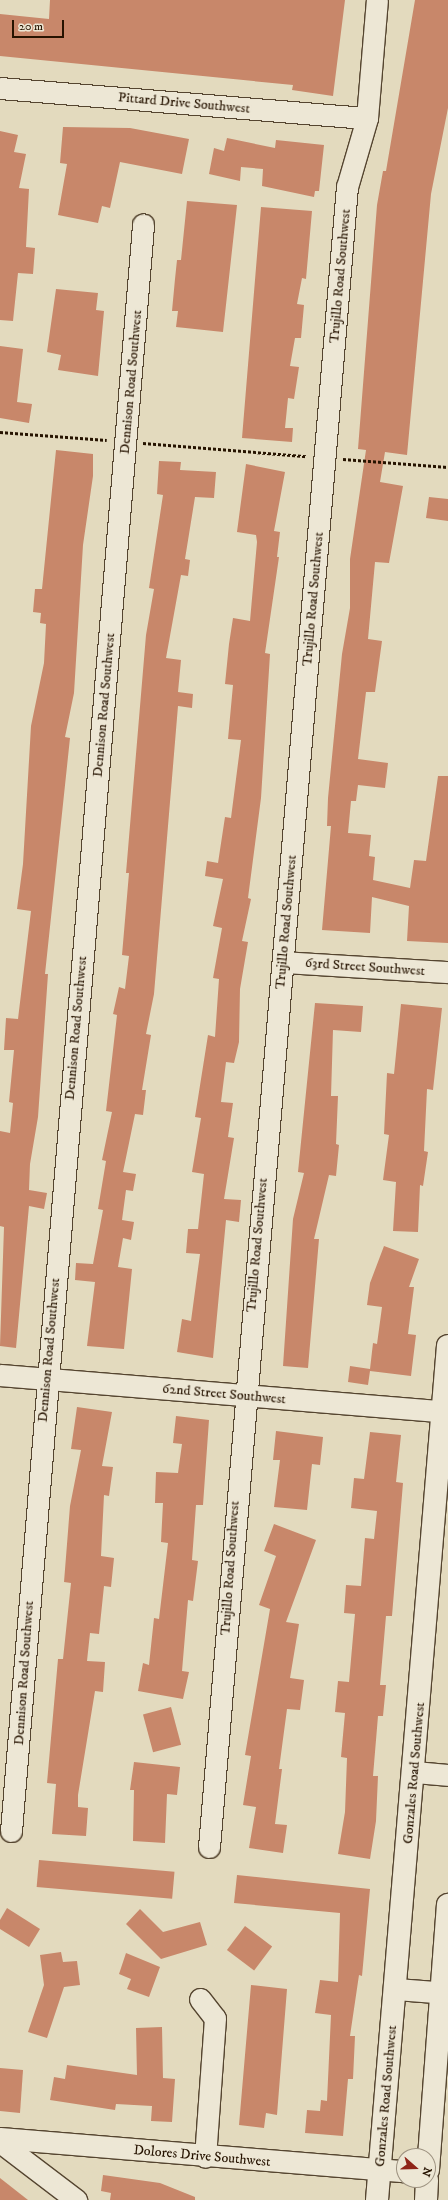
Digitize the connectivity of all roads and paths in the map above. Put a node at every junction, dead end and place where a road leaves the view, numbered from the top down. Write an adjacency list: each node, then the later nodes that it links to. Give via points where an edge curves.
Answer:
1 (377, 0): 3 (street, Trujillo Road Southwest)
2 (0, 88): 3 (street, Pittard Drive Southwest)
3 (367, 118): 11 (street, Trujillo Road Southwest, via 347,186)
4 (143, 224): 15 (street, Dennison Road Southwest)
5 (0, 432): 6 (path)
6 (111, 440)
7 (143, 443): 8 (path)
8 (308, 456)
9 (340, 459): 10 (path)
10 (448, 467)
11 (283, 962): 12 (street, 63rd Street Southwest); 16 (street, Trujillo Road Southwest)
12 (448, 972)
13 (448, 1346): 17 (street, Gonzales Road Southwest)
14 (0, 1374): 15 (street, 62nd Street Southwest)
15 (47, 1379): 16 (street, 62nd Street Southwest); 21 (street, Dennison Road Southwest)
16 (244, 1396): 17 (street, 62nd Street Southwest); 22 (street, Trujillo Road Southwest)
17 (446, 1412): 18 (street, Gonzales Road Southwest)
18 (442, 1509): 19 (street, Gonzales Road Southwest)
19 (414, 1772): 20 (street); 24 (street, Gonzales Road Southwest)
20 (448, 1775)
21 (11, 1831)
22 (209, 1847)
23 (448, 1905): 25 (street)
24 (396, 1989): 25 (street); 31 (street, Gonzales Road Southwest)
25 (444, 1993): 29 (street)
26 (200, 2000): 30 (street, via 216,2018)
27 (0, 2138): 30 (street, Dolores Drive Southwest)
28 (0, 2142): 34 (street)
29 (430, 2148)
30 (205, 2157): 31 (street, Dolores Drive Southwest)
31 (380, 2170): 32 (street, Dolores Drive Southwest); 35 (street, Gonzales Road Southwest)
32 (396, 2171)
33 (427, 2188): 36 (street)
34 (76, 2200)
35 (378, 2200)
36 (426, 2200)

